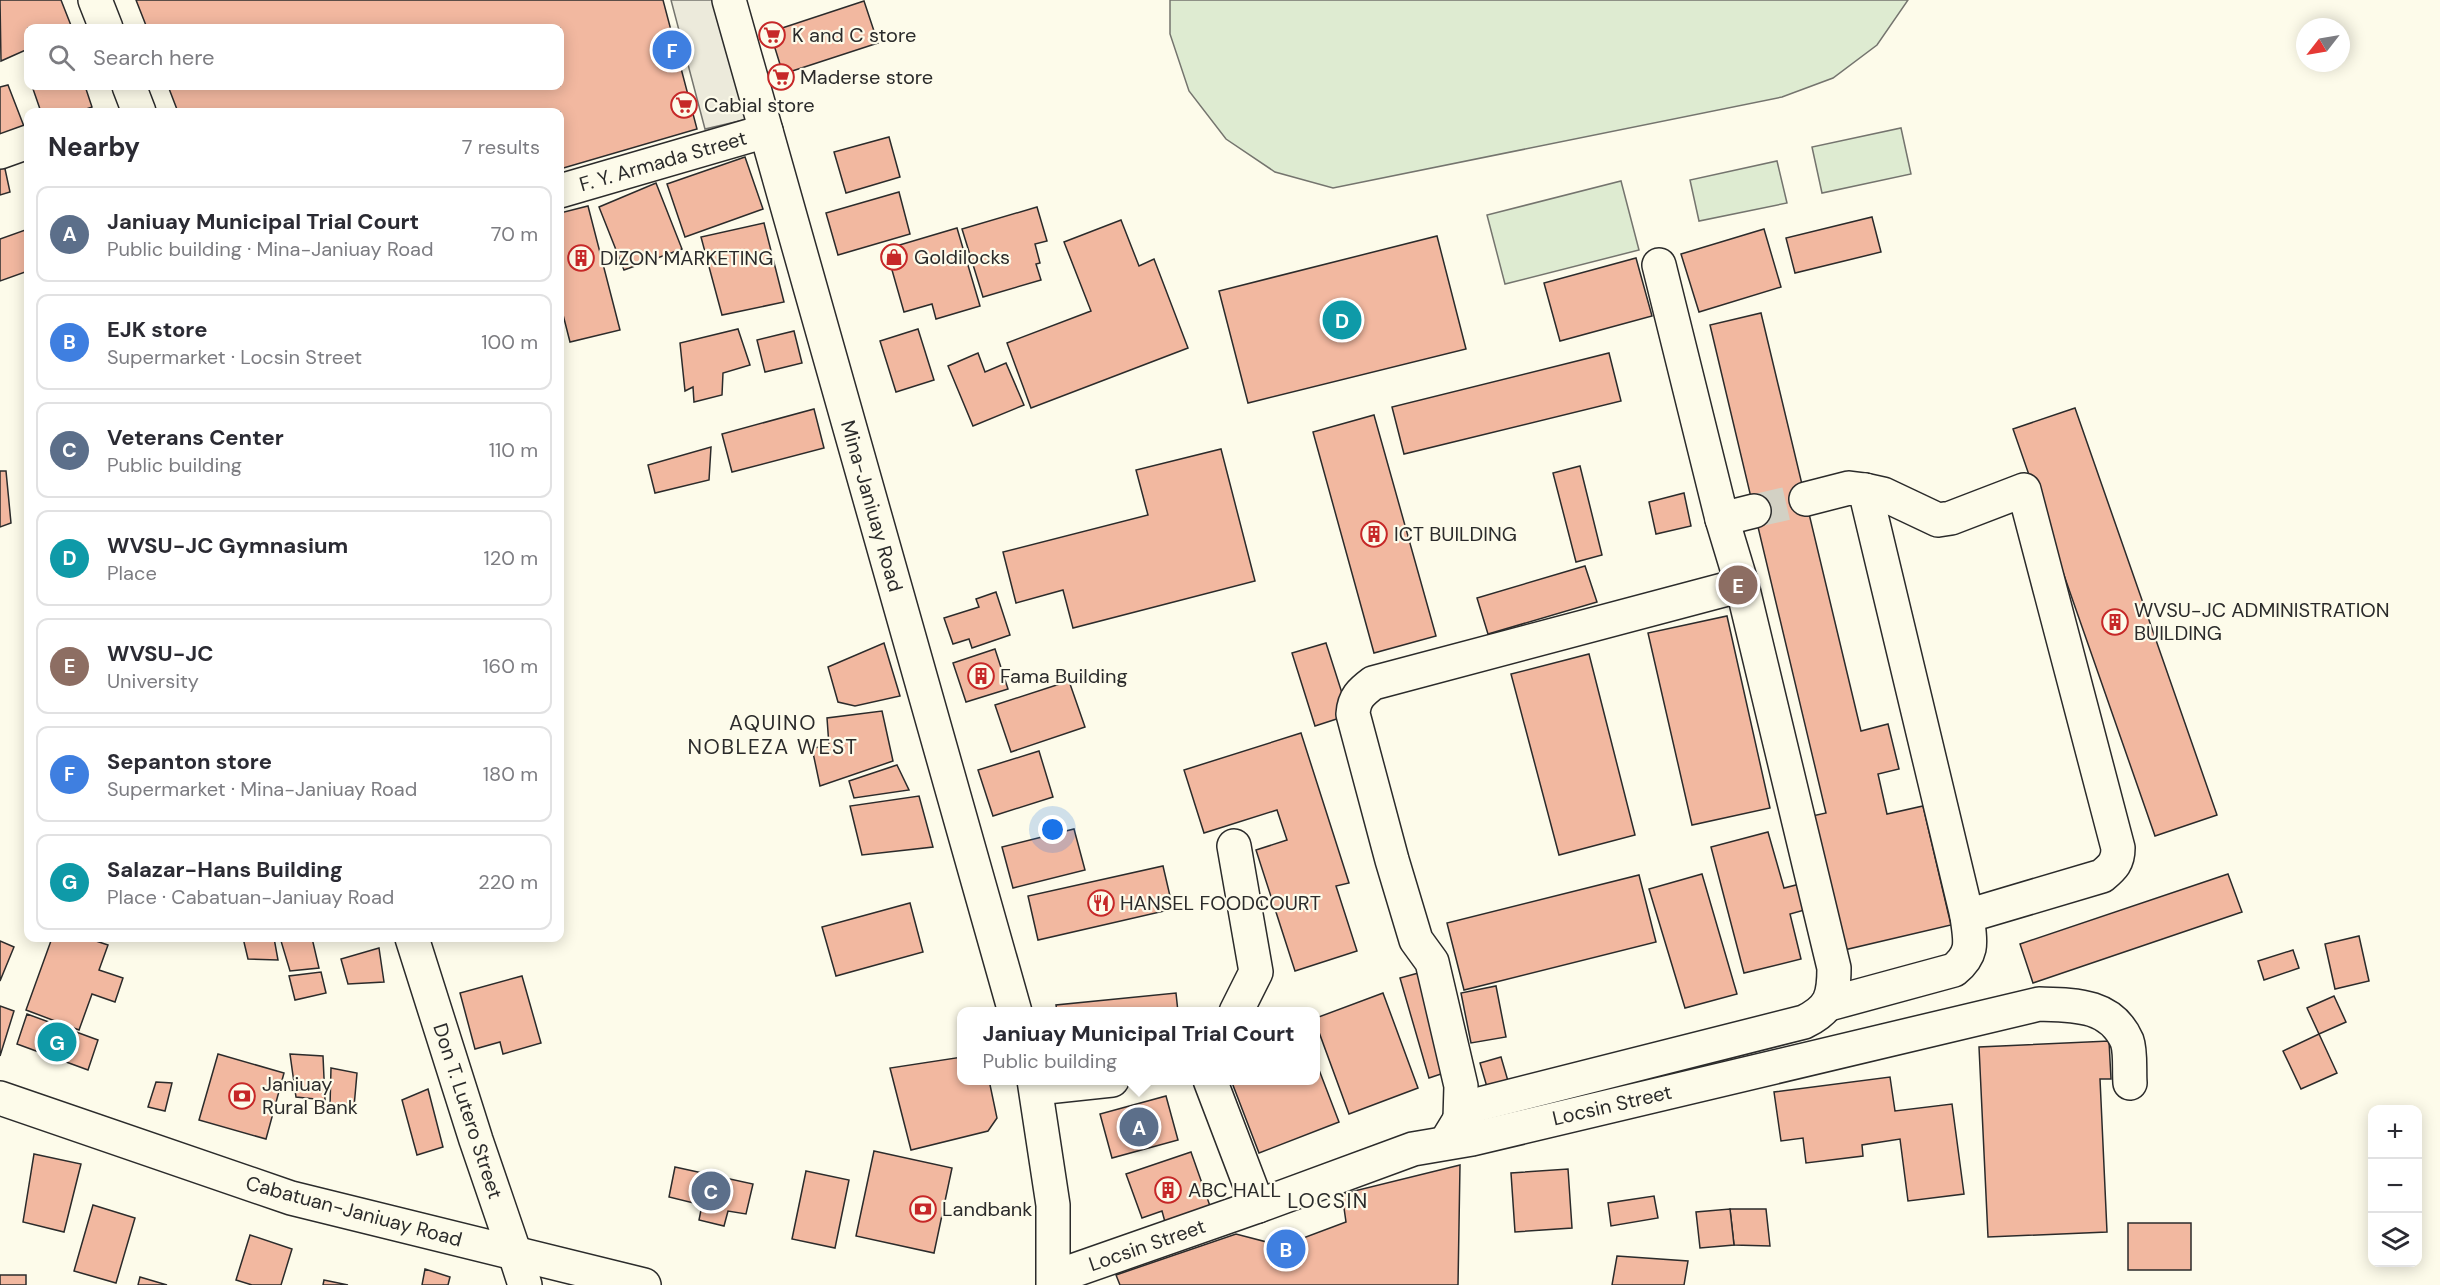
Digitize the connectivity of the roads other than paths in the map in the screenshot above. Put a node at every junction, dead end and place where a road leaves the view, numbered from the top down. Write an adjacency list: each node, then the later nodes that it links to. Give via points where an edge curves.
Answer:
1 (95, 0): 3 (main road)
2 (729, 0): 4 (main road, Mina-Janiuay Road)
3 (104, 24)
4 (766, 131): 7 (main road, F. Y. Armada Street); 18 (main road, Mina-Janiuay Road)
5 (24, 143): 6 (main road)
6 (0, 152)
7 (564, 190)
8 (1659, 265): 12 (main road)
9 (1865, 490): 10 (main road, via 1849,488); 15 (main road); 15 (main road, via 1883,494 1938,520 2024,490 2118,848 2118,860 2102,876)
10 (1806, 499)
11 (1754, 511): 12 (main road)
12 (1722, 519): 13 (main road)
13 (1742, 585): 17 (main road, via 1834,968); 24 (main road, via 1373,682 1354,704 1353,714 1416,940 1432,962 1461,1086)
14 (1234, 846): 19 (main road, via 1256,972)
15 (1967, 916): 17 (main road, via 1969,955 1954,970)
16 (413, 942): 26 (main road, Don T. Lutero Street)
17 (1829, 1004): 24 (main road, via 1819,1015 1804,1022 1476,1105)
18 (1014, 1007)
19 (1238, 1007)
20 (2130, 1083): 24 (main road, Locsin Street, via 2128,1043 2114,1020 2081,1005 2039,1004 1483,1136)
21 (1036, 1085): 28 (main road, via 1053,1205)
22 (1212, 1085): 25 (main road)
23 (0, 1098): 26 (main road, Cabatuan-Janiuay Road, via 291,1198)
24 (1453, 1131): 25 (main road, Locsin Street)
25 (1258, 1206): 28 (main road, Locsin Street)
26 (515, 1254): 27 (main road, Cabatuan-Janiuay Road); 29 (main road, Don T. Lutero Street)
27 (567, 1275): 30 (main road, Cabatuan-Janiuay Road)
28 (1054, 1281)
29 (525, 1285)
30 (644, 1285)

